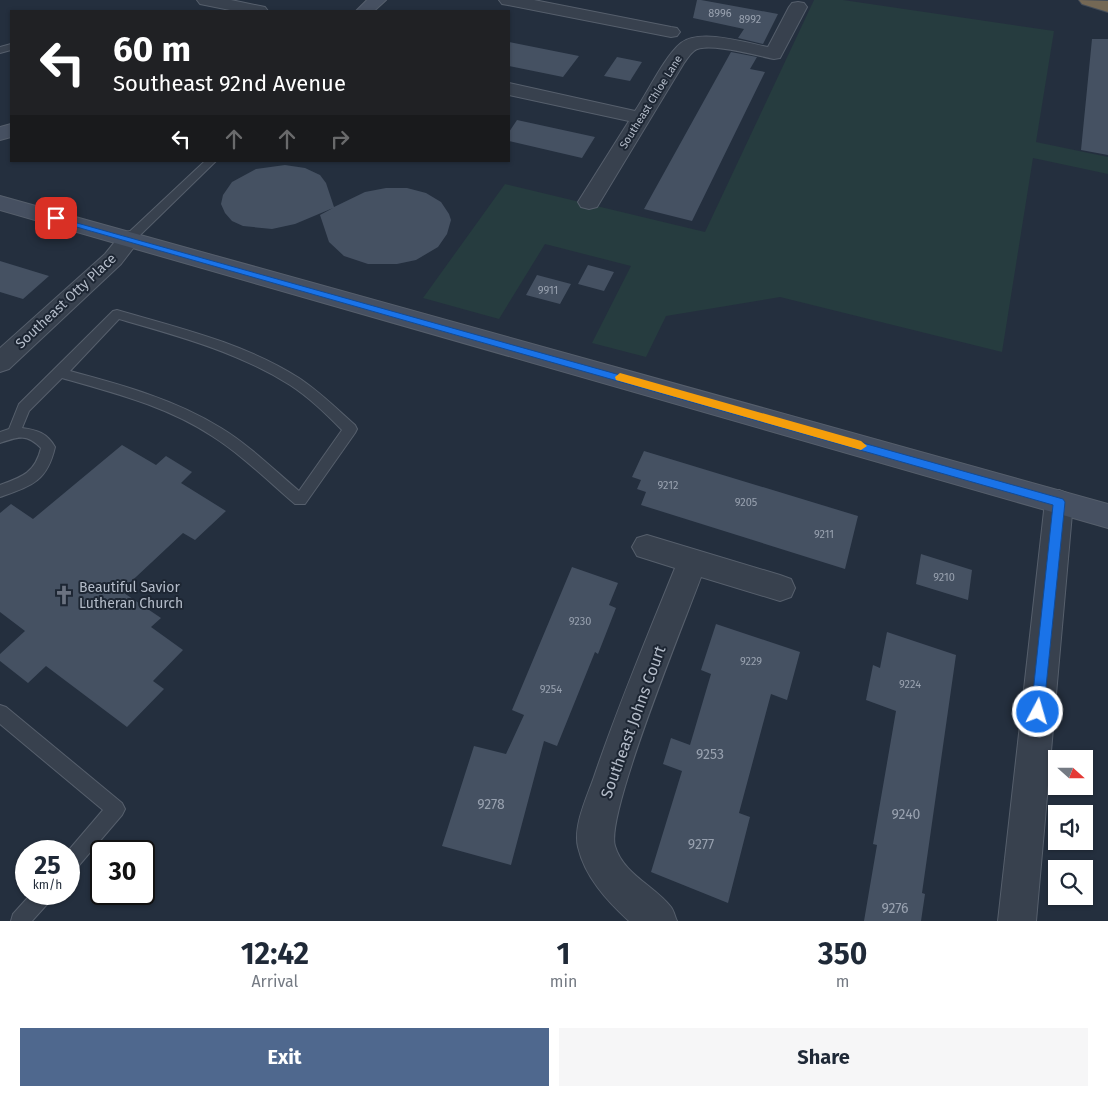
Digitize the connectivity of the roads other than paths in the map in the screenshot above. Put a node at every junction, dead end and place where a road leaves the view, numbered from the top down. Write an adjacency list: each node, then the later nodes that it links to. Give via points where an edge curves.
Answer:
1 (206, 0): 7 (street)
2 (377, 0): 8 (main road)
3 (508, 0): 9 (street)
4 (1088, 0): 6 (highway)
5 (798, 7): 11 (street, Southeast Chloe Lane, via 774,54 710,42 688,46)
6 (1108, 7)
7 (254, 10)
8 (365, 10)
9 (670, 32)
10 (510, 89): 11 (street)
11 (641, 118): 13 (street, Southeast Chloe Lane)
12 (210, 162): 15 (lane)
13 (589, 202)
14 (0, 203): 15 (main road)
15 (130, 238): 16 (street, Southeast Otty Place, via 113,259); 21 (main road)
16 (0, 363)
17 (60, 373): 17 (lane, via 117,314 228,349 272,370 316,397 350,429 300,500 217,432 180,412 133,394); 18 (lane, via 24,408)
18 (14, 432): 19 (lane); 20 (lane, via 36,435 48,447 44,465 27,482)
19 (0, 438)
20 (0, 491)
21 (1059, 502): 22 (main road); 31 (street)
22 (1108, 516)
23 (647, 547): 24 (street)
24 (692, 562): 25 (street); 30 (street, Southeast Johns Court, via 605,791 595,845 615,883)
25 (780, 588)
26 (0, 713): 27 (lane, via 116,809)
27 (80, 851)
28 (34, 905): 29 (lane)
29 (20, 921)
30 (658, 921)
31 (1017, 921)

